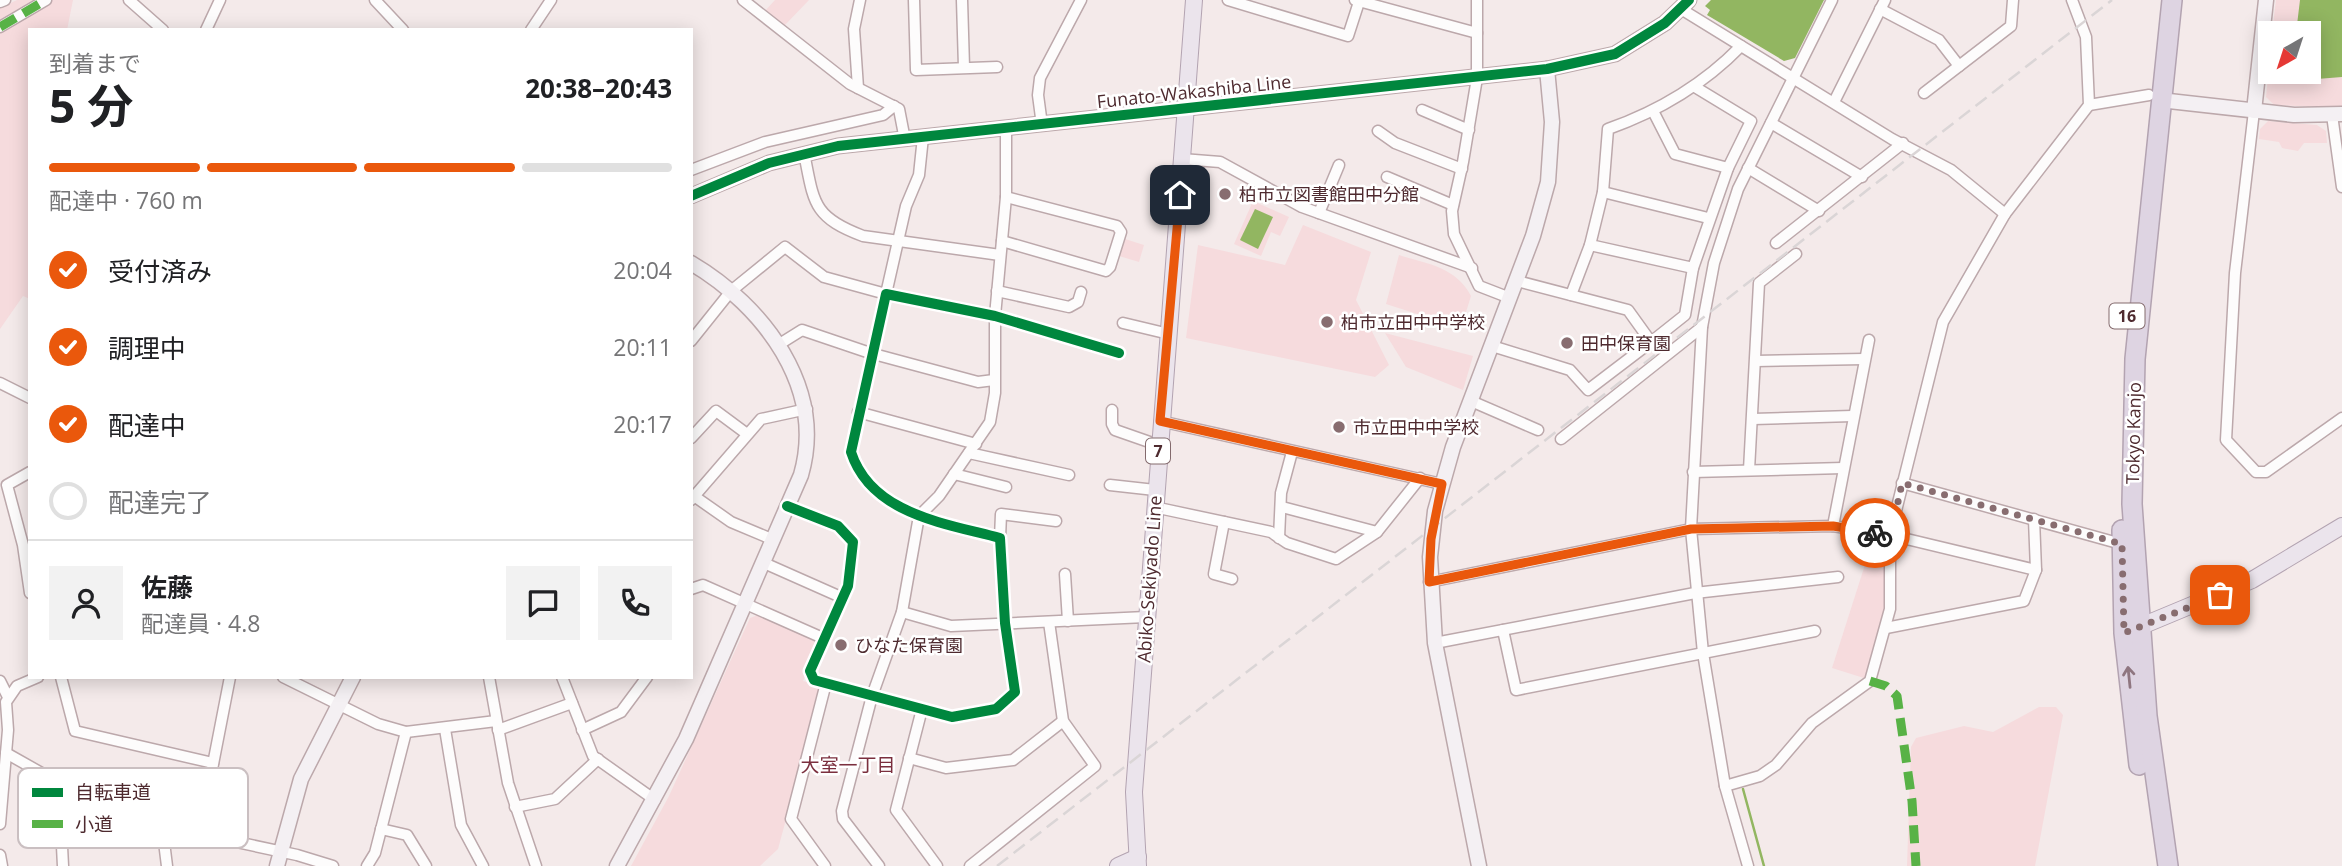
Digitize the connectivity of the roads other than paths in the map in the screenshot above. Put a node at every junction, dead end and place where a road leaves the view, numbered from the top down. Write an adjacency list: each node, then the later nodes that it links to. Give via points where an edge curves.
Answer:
1 (5, 0): 22 (street)
2 (46, 0): 25 (street)
3 (129, 0): 26 (street)
4 (220, 0): 27 (street)
5 (376, 0): 28 (street)
6 (551, 0): 29 (street)
7 (743, 0): 39 (street)
8 (860, 0): 39 (street, via 854,29)
9 (914, 0): 34 (street, via 916,69)
10 (962, 0): 34 (street)
11 (1082, 0): 51 (street, via 1040,78)
12 (1194, 0): 45 (main road, Abiko-Sekiyado Line / 7)
13 (1228, 0): 21 (street, via 1348,36)
14 (1477, 0): 30 (street)
15 (1832, 0): 37 (street)
16 (2013, 0): 33 (street, via 2011,26)
17 (2072, 0): 43 (street, via 2086,37)
18 (2159, 0): 41 (highway, Tokyo Kanjo / 16)
19 (2172, 0): 41 (highway, Tokyo Kanjo / 16)
20 (2266, 0): 48 (street)
21 (1356, 1): 30 (street)
22 (0, 2)
23 (1685, 4): 31 (street); 35 (street, Funato-Wakashiba Line, via 1615,54)
24 (1883, 5): 33 (street, via 1939,40); 42 (street)
25 (0, 27)
26 (161, 28)
27 (207, 28)
28 (401, 28)
29 (532, 28)
30 (1477, 33): 36 (street)
31 (1741, 46): 37 (street); 38 (street)
32 (998, 66): 34 (street)
33 (1959, 66): 40 (street)
34 (964, 67)
35 (1547, 69): 36 (street, Funato-Wakashiba Line); 87 (street, via 1552,136 1548,183)
36 (1476, 78): 45 (street, Funato-Wakashiba Line); 53 (street)
37 (1794, 78): 42 (street); 50 (street)
38 (1695, 87): 47 (street); 63 (street, via 1751,121)
39 (858, 88): 44 (street)
40 (1924, 93)
41 (2154, 97): 43 (street); 48 (street); 153 (highway, Tokyo Kanjo / 16, via 2135,359)
42 (1834, 102): 58 (street)
43 (2089, 105): 76 (street)
44 (894, 106): 56 (street, via 902,113); 57 (street, via 883,115)
45 (1185, 109): 51 (street, Funato-Wakashiba Line); 60 (main road, Abiko-Sekiyado Line / 7)
46 (1422, 110): 53 (street)
47 (1653, 111): 63 (street, via 1675,154); 70 (street, via 1608,129)
48 (2254, 111): 49 (street); 116 (street, via 2235,273 2226,440 2253,469 2266,472)
49 (2337, 114): 69 (street)
50 (1772, 122): 64 (street); 68 (street)
51 (1042, 125): 52 (street, Funato-Wakashiba Line)
52 (1006, 128): 55 (street, Funato-Wakashiba Line); 72 (street)
53 (1469, 130): 66 (street)
54 (1378, 131): 66 (street, via 1395,143)
55 (923, 138): 56 (street, Funato-Wakashiba Line); 78 (street, via 919,175)
56 (905, 139): 59 (street, Funato-Wakashiba Line)
57 (765, 142): 61 (street); 65 (street)
58 (1903, 144): 68 (street); 76 (street, via 1951,170)
59 (804, 153): 61 (street, Funato-Wakashiba Line); 78 (street, via 815,204 824,214 863,236)
60 (1182, 159): 75 (street, via 1220,162); 97 (main road, Abiko-Sekiyado Line / 7)
61 (769, 163): 71 (street, Funato-Wakashiba Line)
62 (1339, 165): 75 (street)
63 (1728, 168): 77 (street)
64 (1748, 168): 74 (street); 96 (street, via 1727,218)
65 (693, 169)
66 (1462, 169): 73 (street)
67 (1387, 177): 73 (street)
68 (1862, 177): 74 (street)
69 (2342, 187)
70 (1603, 192): 77 (street); 81 (street)
71 (693, 195)
72 (1006, 197): 79 (street); 79 (street, via 1117,226 1121,232 1106,271)
73 (1453, 205): 85 (street, via 1454,234)
74 (1819, 211): 80 (street)
75 (1319, 213): 85 (street)
76 (2005, 214): 132 (street, via 1943,322)
77 (1709, 218): 86 (street)
78 (899, 240): 83 (street); 91 (street)
79 (1002, 242): 83 (street)
80 (1776, 243)
81 (1590, 245): 86 (street); 92 (street)
82 (1796, 254): 106 (street, via 1759,283)
83 (1000, 255): 89 (street)
84 (693, 265): 88 (street)
85 (1472, 268): 93 (street, via 1479,286)
86 (1693, 268): 100 (street, via 1685,315)
87 (1517, 281): 92 (street); 93 (street)
88 (731, 290): 91 (street, via 785,247 824,277); 98 (street); 101 (street)
89 (997, 291): 90 (street, via 1069,307 1078,302); 94 (street)
90 (1082, 292)
91 (886, 295): 94 (street); 103 (street)
92 (1571, 295): 100 (street, via 1628,310)
93 (1510, 298): 102 (street)
94 (995, 316): 104 (street); 107 (street)
95 (1123, 323): 97 (street)
96 (1702, 327): 121 (street); 127 (street)
97 (1169, 334): 117 (main road, Abiko-Sekiyado Line / 7)
98 (693, 338)
99 (1869, 340): 105 (street)
100 (1651, 342): 102 (street, via 1588,390 1570,370)
101 (778, 345): 103 (street, via 802,330); 111 (street, via 794,371)
102 (1492, 346): 110 (street)
103 (870, 353): 107 (street, via 978,382); 113 (street)
104 (1119, 353)
105 (1864, 359): 106 (street); 114 (street)
106 (1756, 361): 115 (street)
107 (994, 380): 123 (street, via 990,422)
108 (1, 384): 109 (street)
109 (28, 397)
110 (1471, 401): 118 (street); 133 (street)
111 (807, 409): 119 (street, via 766,417); 138 (street, via 805,462)
112 (1112, 410): 122 (street, via 1115,430)
113 (858, 412): 123 (street); 140 (street, via 853,460 879,496)
114 (1852, 416): 115 (street); 125 (street)
115 (1753, 419): 126 (street)
116 (2342, 419)
117 (1160, 421): 122 (main road, Abiko-Sekiyado Line / 7); 124 (street)
118 (1538, 430)
119 (747, 435): 120 (street, via 716,411); 136 (street)
120 (693, 436)
121 (1561, 439)
122 (1158, 445): 137 (main road, Abiko-Sekiyado Line / 7)
123 (972, 448): 129 (street); 130 (street)
124 (1292, 452): 131 (street); 139 (street)
125 (1843, 468): 126 (street); 145 (street)
126 (1749, 470): 127 (street)
127 (1693, 472): 147 (street)
128 (28, 473): 144 (street, via 7,485)
129 (954, 474): 135 (street); 140 (street)
130 (1069, 475)
131 (1420, 478): 133 (street); 148 (street)
132 (1902, 483): 141 (street); 149 (street)
133 (1442, 484): 160 (street, via 1431,539)
134 (1110, 485): 137 (street)
135 (1006, 487)
136 (693, 498): 152 (street, via 731,522)
137 (1154, 498): 143 (street); 166 (main road, Abiko-Sekiyado Line / 7)
138 (787, 506): 152 (street); 163 (street, via 838,526 849,536 853,551)
139 (1282, 507): 148 (street); 151 (street)
140 (919, 516): 150 (street); 165 (street)
141 (2034, 519): 153 (street); 155 (street)
142 (1056, 521): 150 (street, via 1001,514)
143 (1224, 522): 151 (street, via 1271,532); 159 (street, via 1214,574)
144 (24, 524): 157 (street)
145 (1833, 526): 147 (street); 149 (street)
146 (2342, 526): 172 (main road, via 2252,580)
147 (1691, 529): 160 (street); 162 (street)
148 (1377, 532): 151 (street, via 1336,559)
149 (1891, 535): 155 (street); 170 (street)
150 (1000, 538): 169 (street)
151 (1279, 538)
152 (774, 540): 154 (street)
153 (2128, 547): 172 (highway, Tokyo Kanjo / 16)
154 (764, 563): 163 (street); 164 (street)
155 (2036, 570): 170 (street, via 2024,601)
156 (1065, 574): 167 (street)
157 (28, 575)
158 (1838, 577): 162 (street)
159 (1232, 579)
160 (1429, 582): 175 (street)
161 (693, 588): 164 (street, via 703,585)
162 (1695, 593): 171 (street); 176 (street)
163 (843, 598): 174 (street)
164 (746, 604): 174 (street); 204 (street)
165 (902, 611): 169 (street, via 951,626); 187 (street)
166 (1146, 617): 167 (street); 213 (main road, Abiko-Sekiyado Line / 7, via 1134,792)
167 (1068, 621): 168 (street)
168 (1049, 622): 169 (street); 192 (street)
169 (1005, 623): 191 (street, via 1015,692 990,711 952,717)
170 (1886, 628): 203 (street, via 1870,681 1798,736 1776,765 1759,776)
171 (1503, 630): 175 (street); 176 (street, via 1516,690)
172 (2132, 630): 230 (highway, Tokyo Kanjo / 16, one-way to 172, via 2133,721); 231 (highway, Tokyo Kanjo / 16)
173 (1815, 631): 176 (street)
174 (825, 639): 186 (street, via 810,671 814,681)
175 (1435, 643): 228 (street)
176 (1703, 653): 203 (street)
177 (33, 679): 188 (street, via 17,686)
178 (62, 679): 200 (street, via 75,731)
179 (230, 679): 200 (street)
180 (288, 679): 190 (street)
181 (352, 679): 190 (street)
182 (489, 679): 193 (street)
183 (563, 679): 189 (street)
184 (645, 679): 195 (street, via 621,712)
185 (0, 681): 188 (street)
186 (825, 684): 187 (street); 223 (street, via 791,815)
187 (872, 696): 191 (street); 224 (street, via 842,811 843,819)
188 (8, 697): 197 (street)
189 (572, 703): 193 (street); 195 (street)
190 (339, 704): 196 (street); 212 (street, via 301,779)
191 (922, 709): 198 (street)
192 (1063, 721): 198 (street, via 1013,760 946,768); 226 (street, via 1094,761 1094,769)
193 (497, 726): 194 (street); 205 (street)
194 (445, 729): 196 (street); 220 (street, via 461,825)
195 (582, 730): 199 (street)
196 (406, 732): 207 (street)
197 (6, 753): 201 (street); 206 (street)
198 (909, 758): 225 (street, via 897,814)
199 (598, 759): 204 (street); 205 (street, via 555,799)
200 (213, 763): 202 (street)
201 (33, 768)
202 (212, 768)
203 (1725, 786): 229 (street)
204 (655, 800): 222 (street)
205 (515, 807): 221 (street)
206 (0, 824)
207 (381, 829): 218 (street); 219 (street, via 407,835)
208 (62, 848): 215 (street)
209 (165, 848): 216 (street)
210 (241, 848): 212 (street)
211 (0, 855): 214 (street)
212 (279, 859): 217 (street)
213 (1138, 862): 227 (main road)
214 (2, 866)
215 (63, 866)
216 (167, 866)
217 (333, 866)
218 (367, 866)
219 (426, 866)
220 (483, 866)
221 (536, 866)
222 (617, 866)
223 (825, 866)
224 (879, 866)
225 (937, 866)
226 (970, 866)
227 (1118, 866)
228 (1479, 866)
229 (1748, 866)
230 (2155, 866)
231 (2168, 866)

